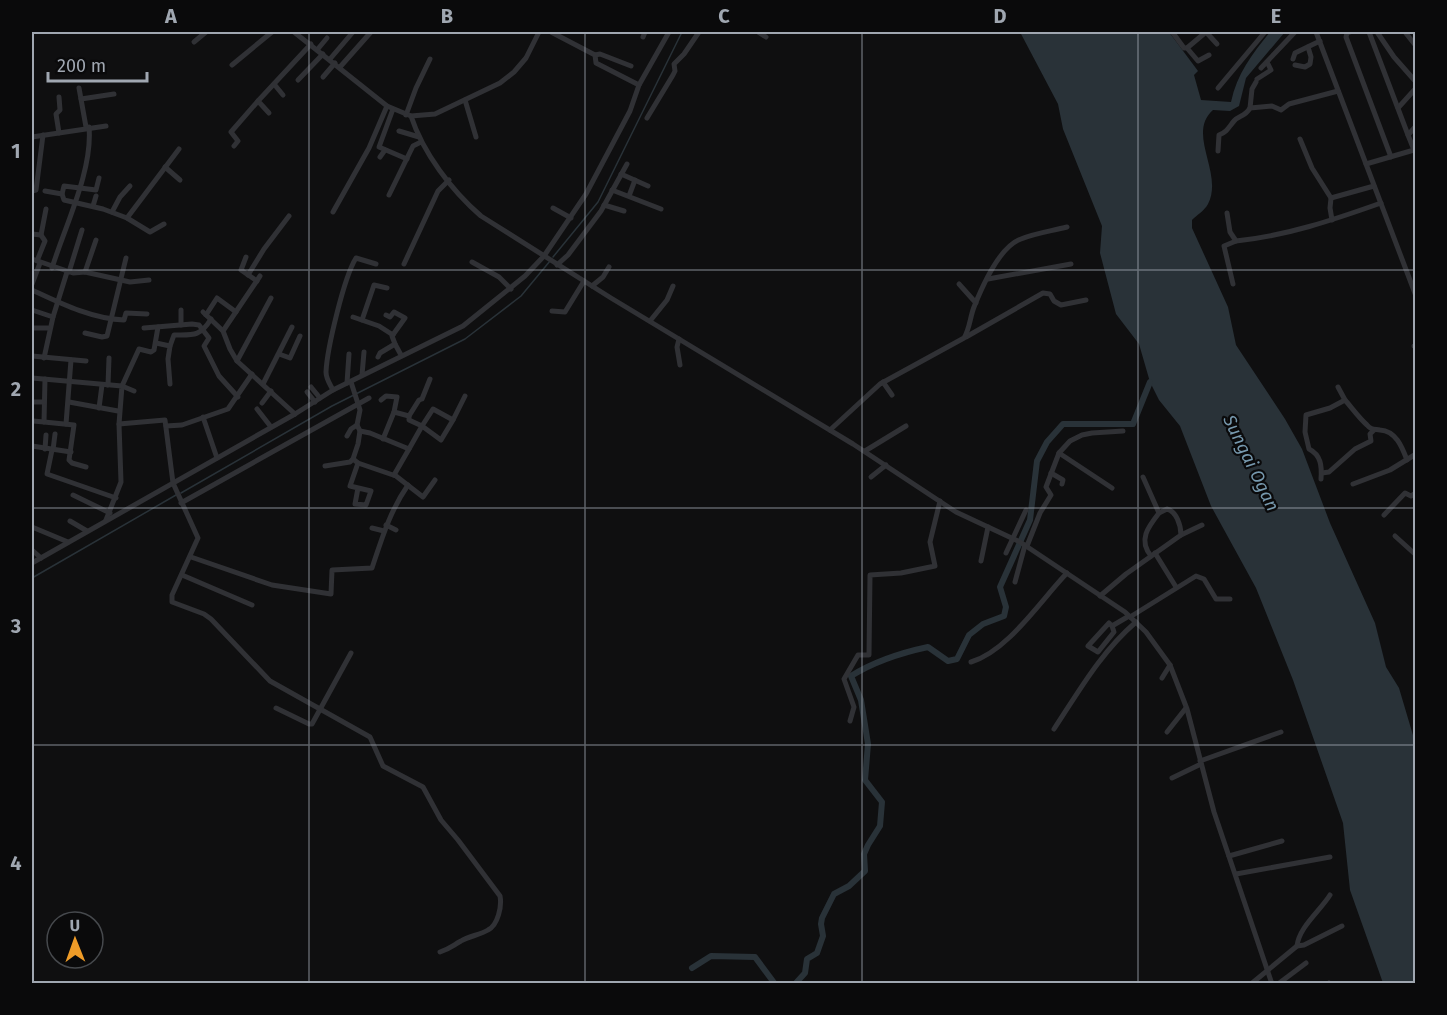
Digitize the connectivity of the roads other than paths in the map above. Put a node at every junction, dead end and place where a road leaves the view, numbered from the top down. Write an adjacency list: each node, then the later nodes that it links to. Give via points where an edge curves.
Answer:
1 (206, 32): 23 (street)
2 (272, 32): 35 (street)
3 (294, 32): 24 (street)
4 (353, 32): 34 (street)
5 (371, 32): 34 (street, via 360,47)
6 (538, 32): 51 (street, via 526,58 514,72)
7 (551, 32): 30 (street)
8 (669, 32): 42 (street)
9 (699, 32): 58 (street, via 674,64 673,75)
10 (758, 32): 20 (street)
11 (1206, 32): 25 (street); 28 (street)
12 (1265, 32): 44 (street)
13 (1295, 32): 33 (street)
14 (1316, 32): 22 (street)
15 (1350, 32): 76 (street, via 1346,37)
16 (1370, 32): 55 (street)
17 (1377, 32): 40 (street)
18 (1406, 32): 26 (street)
19 (1173, 33): 28 (street)
20 (766, 37)
21 (327, 38): 29 (street)
22 (1320, 41): 27 (street); 46 (street)
23 (194, 42)
24 (311, 44): 29 (street); 41 (street)
25 (1217, 44)
26 (1416, 46)
27 (1308, 47): 27 (street, via 1295,53 1294,62 1305,68 1310,64)
28 (1187, 48): 31 (street, via 1198,61)
29 (320, 52): 34 (street); 39 (street)
30 (595, 55): 36 (street); 42 (street, via 596,63)
31 (1209, 55)
32 (430, 59): 57 (street)
33 (1267, 62): 37 (street); 54 (street, via 1271,70 1252,89)
34 (335, 63): 38 (street); 53 (street)
35 (232, 65)
36 (630, 66)
37 (1261, 68)
38 (323, 77)
39 (298, 80)
40 (1416, 82)
41 (274, 84): 48 (street); 52 (street)
42 (639, 85): 111 (street, via 630,111)
43 (79, 87): 50 (street)
44 (1218, 88)
45 (1416, 88): 55 (street)
46 (1338, 91): 54 (street, via 1281,110 1272,106); 79 (street)
47 (114, 94): 50 (street)
48 (283, 95)
49 (59, 97): 63 (street)
50 (81, 99): 61 (street)
51 (465, 100): 57 (street, via 435,114); 67 (street)
52 (258, 101): 56 (street); 70 (street, via 231,132 238,141)
53 (390, 107): 57 (street); 72 (street, via 380,147); 107 (street)
54 (1250, 108): 74 (street, via 1220,135)
55 (1398, 108): 65 (street)
56 (269, 113)
57 (409, 115): 69 (street)
58 (647, 118)
59 (106, 126): 61 (street)
60 (1416, 126): 65 (street)
61 (87, 127): 63 (street); 89 (street, via 89,154)
62 (399, 131): 69 (street)
63 (59, 132): 64 (street)
64 (43, 135): 66 (street); 91 (street, via 36,190)
65 (1408, 135): 73 (street)
66 (32, 137)
67 (476, 137)
68 (1300, 139): 97 (street)
69 (420, 140): 77 (street); 84 (street)
70 (234, 146)
71 (179, 149): 80 (street)
72 (385, 150): 75 (street); 77 (street)
73 (1415, 150): 76 (street)
74 (1218, 152)
75 (380, 157)
76 (1391, 157): 79 (street)
77 (407, 159): 94 (street)
78 (627, 164): 81 (street)
79 (1366, 164): 88 (street)
80 (165, 167): 83 (street); 110 (street)
81 (621, 174): 85 (street); 90 (street)
82 (99, 178): 89 (street, via 96,190)
83 (180, 180)
84 (449, 180): 121 (street, via 481,216); 126 (street, via 438,191)
85 (635, 180): 87 (street); 96 (street)
86 (130, 186): 106 (street)
87 (648, 186)
88 (1374, 186): 97 (street); 99 (street)
89 (78, 189): 93 (street, via 63,187); 98 (street)
90 (612, 190): 96 (street); 102 (street)
91 (32, 191)
92 (45, 191): 93 (street)
93 (62, 194): 98 (street, via 64,200)
94 (389, 195)
95 (96, 196): 100 (street)
96 (627, 198): 104 (street)
97 (1331, 198): 112 (street)
98 (76, 201): 100 (street); 130 (street)
99 (1381, 203): 112 (street); 147 (street)
100 (93, 206): 106 (street)
101 (553, 207): 111 (street)
102 (603, 207): 105 (street); 127 (street)
103 (46, 209): 117 (street)
104 (661, 209)
105 (624, 211)
106 (112, 212): 110 (street)
107 (333, 213)
108 (1227, 213): 119 (street)
109 (289, 216): 133 (street)
110 (127, 218): 113 (street, via 150,232)
111 (571, 218): 121 (street)
112 (1332, 220): 119 (street)
113 (164, 224)
114 (1066, 226): 135 (street, via 1011,245)
115 (82, 230): 131 (street)
116 (32, 234): 117 (street)
117 (40, 236): 123 (street, via 45,241)
118 (96, 240): 132 (street)
119 (1236, 241): 141 (street, via 1224,246)
120 (246, 256): 133 (street, via 241,269)
121 (545, 257): 127 (street); 145 (street)
122 (126, 258): 137 (street)
123 (36, 261): 130 (street); 139 (street)
124 (472, 262): 145 (street, via 499,277)
125 (376, 264): 208 (street, via 356,258 348,275 326,374)
126 (404, 264)
127 (557, 264): 138 (street)
128 (1071, 264): 135 (street)
129 (609, 267): 142 (street)
130 (52, 268): 131 (street)
131 (68, 272): 132 (street); 150 (street)
132 (86, 272): 137 (street)
133 (246, 274): 136 (street); 155 (street, via 258,279)
134 (149, 279): 137 (street)
135 (988, 279): 151 (street)
136 (239, 280)
137 (120, 281): 162 (street)
138 (584, 281): 142 (street); 156 (street)
139 (32, 284)
140 (959, 284): 151 (street)
141 (1233, 284)
142 (592, 286): 165 (street)
143 (673, 286): 165 (street)
144 (387, 288): 164 (street, via 374,285)
145 (511, 289): 185 (street, via 463,326)
146 (32, 290): 150 (street)
147 (1416, 296)
148 (272, 298): 192 (street)
149 (1086, 300): 177 (street, via 1061,305 1050,294 1043,293)
150 (59, 301): 160 (street); 162 (street)
151 (976, 303): 177 (street)
152 (32, 310): 160 (street)
153 (181, 310): 166 (street)
154 (552, 311): 156 (street)
155 (236, 312): 159 (street, via 217,298); 173 (street)
156 (564, 313): 163 (street)
157 (147, 314): 162 (street, via 126,313 124,320)
158 (386, 315): 175 (street, via 390,317 394,312 405,318)
159 (206, 316): 172 (street); 173 (street)
160 (53, 317): 188 (street)
161 (353, 317): 164 (street)
162 (112, 319): 174 (street, via 107,337)
163 (568, 319)
164 (362, 320): 175 (street)
165 (650, 321): 178 (street)
166 (181, 325): 167 (street); 172 (street, via 195,324)
167 (158, 327): 171 (street); 179 (street)
168 (292, 327): 183 (street)
169 (32, 328): 170 (street)
170 (48, 328)
171 (144, 328)
172 (204, 331): 181 (street, via 174,335); 213 (street, via 210,339 204,345 219,376)
173 (223, 331): 192 (street)
174 (85, 333)
175 (393, 335): 180 (street)
176 (300, 336): 183 (street, via 290,358)
177 (964, 338): 201 (street)
178 (679, 339): 193 (street, via 676,347); 240 (street)
179 (156, 343): 181 (street); 205 (street, via 152,352 139,349)
180 (395, 344): 185 (street); 187 (street)
181 (170, 346): 202 (street)
182 (364, 352): 195 (street)
183 (279, 354): 203 (street)
184 (349, 354): 200 (street)
185 (401, 355): 195 (street)
186 (32, 356): 188 (street)
187 (378, 357)
188 (44, 358): 190 (street)
189 (109, 358): 204 (street)
190 (71, 360): 191 (street); 199 (street)
191 (86, 361)
192 (237, 361): 194 (street)
193 (680, 365)
194 (252, 374): 203 (street); 213 (street)
195 (362, 375): 200 (street)
196 (32, 378): 198 (street)
197 (430, 379): 228 (street)
198 (45, 380): 199 (street); 219 (street)
199 (69, 382): 204 (street); 220 (street)
200 (349, 382): 208 (street); 222 (street)
201 (883, 382): 211 (street); 240 (street)
202 (170, 384)
203 (263, 384): 210 (street)
204 (105, 385): 205 (street); 223 (street)
205 (122, 386): 209 (street); 226 (street)
206 (1338, 387): 217 (street)
207 (309, 390): 215 (street)
208 (333, 390): 215 (street)
209 (134, 391)
210 (271, 391): 221 (street); 227 (street)
211 (892, 395)
212 (465, 396): 230 (street)
213 (238, 397): 229 (street, via 228,409)
214 (369, 398): 222 (street)
215 (317, 400): 227 (street)
216 (381, 400): 225 (street, via 386,396 397,397)
217 (1345, 400): 241 (street); 241 (street, via 1330,408 1306,410 1309,449 1317,454 1322,476 1371,441)
218 (32, 402): 219 (street)
219 (44, 402): 232 (street)
220 (69, 402): 223 (street); 233 (street)
221 (262, 403)
222 (358, 403): 239 (street); 278 (street)
223 (99, 408): 226 (street)
224 (257, 409): 238 (street)
225 (398, 410): 228 (street); 246 (street)
226 (118, 411): 234 (street)
227 (295, 414): 238 (street)
228 (409, 416): 236 (street, via 409,420)
229 (204, 417): 235 (street); 255 (street)
230 (453, 420): 236 (street, via 433,409); 236 (street, via 441,440)
231 (33, 421): 232 (street)
232 (44, 422): 233 (street)
233 (66, 424): 251 (street, via 74,426)
234 (119, 424): 235 (street, via 164,419); 275 (street, via 121,477)
235 (166, 426): 268 (street)
236 (422, 426): 249 (street)
237 (906, 426): 252 (street)
238 (271, 427): 255 (street)
239 (358, 428): 245 (street, via 351,429); 246 (street); 257 (street)
240 (830, 430): 252 (street)
241 (1374, 430): 256 (street, via 1388,432 1398,440)
242 (1123, 431): 253 (street, via 1082,435)
243 (55, 434): 250 (street)
244 (46, 435): 248 (street)
245 (347, 436)
246 (383, 440): 249 (street)
247 (32, 446): 248 (street)
248 (45, 449): 250 (street)
249 (409, 449): 262 (street)
250 (52, 450): 251 (street); 275 (street, via 47,474)
251 (71, 452): 260 (street, via 70,462)
252 (865, 452): 258 (street)
253 (1059, 453): 261 (street); 271 (street)
254 (1416, 454): 256 (street)
255 (217, 458): 268 (street)
256 (1407, 460): 267 (street)
257 (356, 461): 259 (street); 262 (street); 270 (street, via 350,486)
258 (886, 465): 263 (street); 277 (street)
259 (325, 466)
260 (86, 467)
261 (1051, 473): 266 (street); 295 (street, via 1046,489 1050,496)
262 (394, 475): 269 (street)
263 (871, 477)
264 (1143, 477): 281 (street)
265 (435, 480): 269 (street, via 423,497)
266 (1062, 483)
267 (1353, 484)
268 (174, 485): 276 (street); 278 (street)
269 (408, 485): 289 (street)
270 (358, 488)
271 (1112, 488)
272 (140, 492): 276 (street)
273 (1416, 493): 282 (street, via 1405,493)
274 (73, 495): 280 (street)
275 (116, 498): 280 (street)
276 (141, 501): 284 (street)
277 (940, 501): 286 (street); 320 (street, via 930,542 935,566 870,574 869,654 856,658 844,679 854,707)
278 (181, 502): 300 (street, via 198,538)
279 (1026, 510): 295 (street)
280 (110, 513): 284 (street)
281 (1159, 513): 292 (street, via 1172,511); 298 (street, via 1144,541 1146,550)
282 (1384, 514)
283 (70, 521): 291 (street)
284 (106, 521): 291 (street)
285 (1202, 525): 292 (street)
286 (988, 526): 295 (street); 302 (street)
287 (32, 527): 294 (street)
288 (372, 528): 289 (street)
289 (385, 528): 290 (street); 300 (street, via 372,568 332,570 331,594 272,585)
290 (396, 530)
291 (87, 531): 294 (street)
292 (1181, 534): 298 (street)
293 (1395, 536): 299 (street)
294 (68, 542): 301 (street)
295 (1020, 542): 297 (street); 303 (street); 305 (street)
296 (32, 550): 301 (street)
297 (1006, 553)
298 (1153, 555): 306 (street); 307 (street)
299 (1416, 555)
300 (190, 557): 304 (street)
301 (35, 560)
302 (981, 561)
303 (1067, 573): 307 (street); 314 (street, via 1019,628)
304 (182, 575): 309 (street); 318 (street, via 172,602 204,614 270,681)
305 (1015, 582)
306 (1176, 586): 308 (street, via 1198,576 1215,598); 310 (street)
307 (1100, 596): 310 (street)
308 (1230, 599)
309 (252, 605)
310 (1130, 616): 311 (street); 312 (street)
311 (1136, 622): 315 (street); 321 (street, via 1102,656)
312 (1112, 626): 312 (street, via 1109,623 1088,646 1098,652 1114,632)
313 (351, 653): 318 (street)
314 (971, 662)
315 (1170, 665): 316 (street); 319 (street)
316 (1162, 678)
317 (276, 708): 318 (street, via 310,725)
318 (321, 708): 333 (street, via 370,737 384,767 423,787 441,820 500,896 501,907 490,930)
319 (1186, 708): 322 (street); 324 (street)
320 (850, 721)
321 (1054, 729)
322 (1167, 732)
323 (1281, 732): 324 (street)
324 (1200, 763): 325 (street); 327 (street)
325 (1172, 778)
326 (1282, 841): 327 (street)
327 (1229, 856): 329 (street)
328 (1330, 857): 329 (street)
329 (1236, 874): 335 (street)
330 (1330, 895): 332 (street)
331 (1342, 926): 332 (street)
332 (1297, 946): 335 (street)
333 (440, 952)
334 (1306, 963): 338 (street)
335 (1267, 969): 336 (street); 337 (street)
336 (1251, 984)
337 (1272, 984)
338 (1278, 984)

